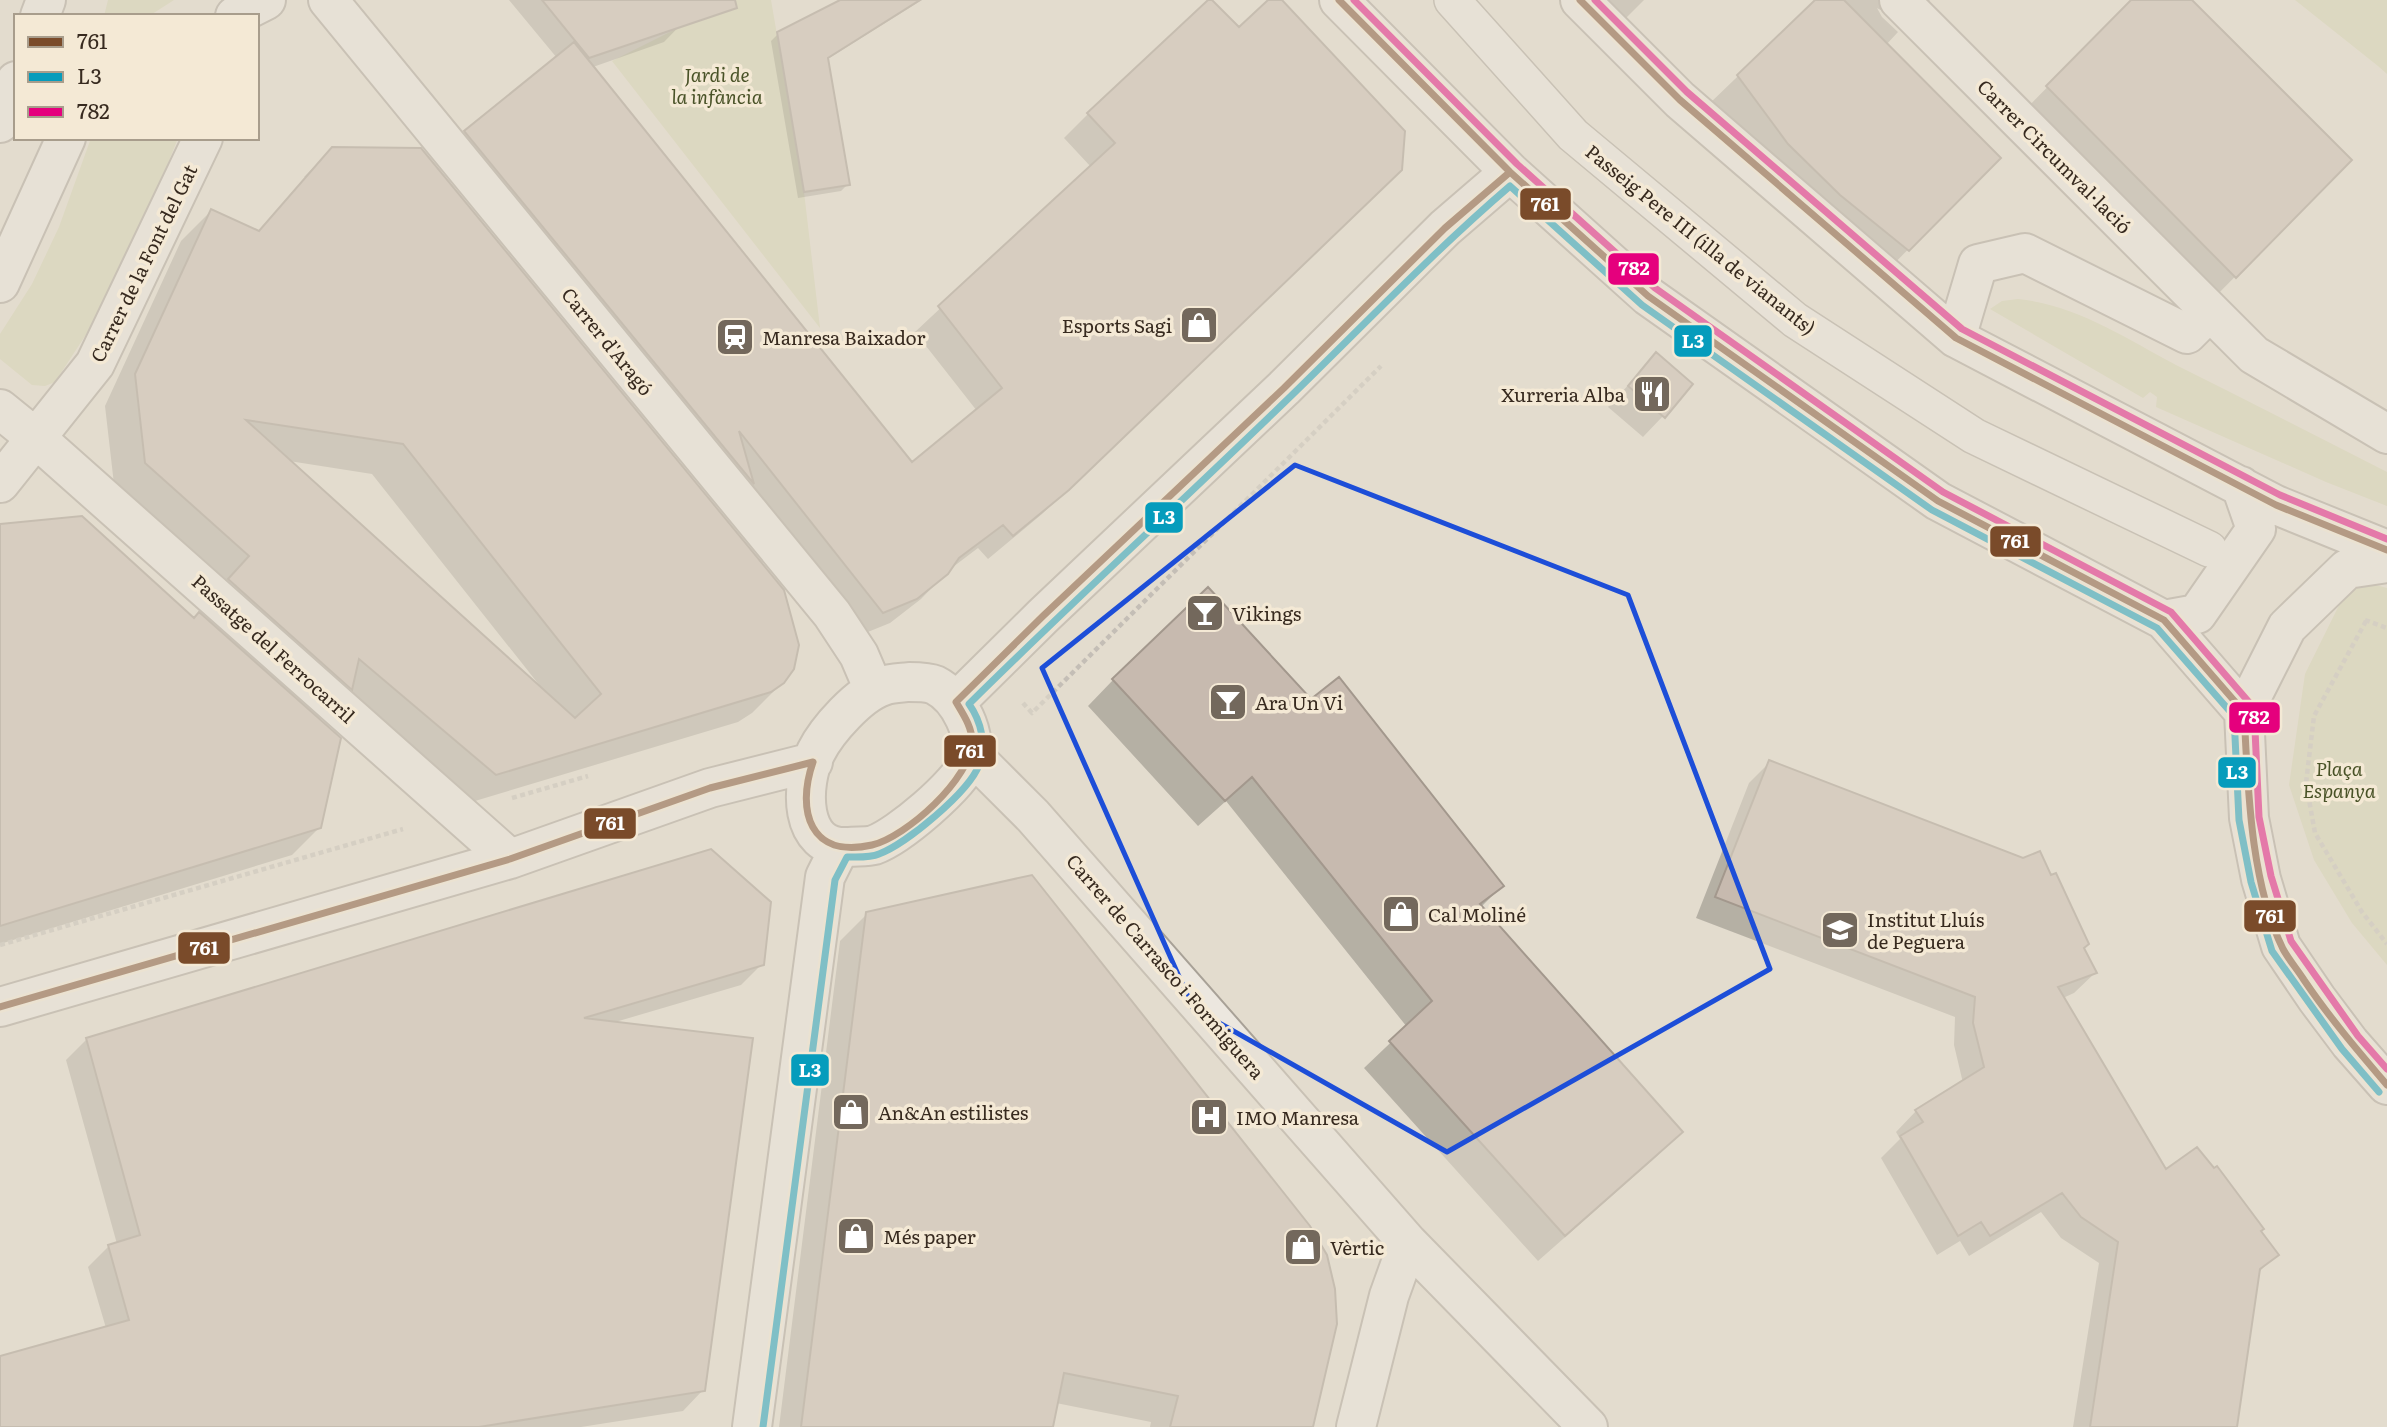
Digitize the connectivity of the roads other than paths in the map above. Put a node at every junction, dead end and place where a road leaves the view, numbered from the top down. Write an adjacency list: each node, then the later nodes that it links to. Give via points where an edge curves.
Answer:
1 (267, 0): 7 (street); 8 (street)
2 (328, 0): 26 (street, Carrer d'Aragó, via 832,614 859,655)
3 (1339, 0): 13 (street)
4 (1452, 0): 22 (street, Passeig Pere III (illa de vianants), via 1573,135 1795,320 1974,436)
5 (1580, 0): 16 (street, via 1680,100)
6 (1899, 0): 15 (street, Carrer Circumval·lació)
7 (238, 14)
8 (259, 19)
9 (14, 86): 10 (street)
10 (0, 123)
11 (65, 140): 14 (street)
12 (202, 140): 19 (street, Carrer de la Font del Gat, via 95,364)
13 (1510, 172): 25 (street, via 1648,296 1938,502); 27 (street, via 1445,229)
14 (0, 283)
15 (2210, 311): 16 (street, via 2187,334 2025,253 1978,264); 18 (street, Carrer Circumval·lació, via 2254,355)
16 (1956, 338): 21 (street)
17 (0, 409): 19 (street, Passatge del Ferrocarril)
18 (2387, 434)
19 (37, 439): 20 (street, Carrer de la Font del Gat); 32 (street, Passatge del Ferrocarril)
20 (0, 483)
21 (2241, 486): 23 (street); 25 (street, via 2256,529 2197,614)
22 (2209, 549)
23 (2387, 550)
24 (2387, 563): 28 (street, via 2347,569 2287,627)
25 (2164, 620): 28 (street)
26 (874, 690): 27 (street, via 909,682 934,684); 30 (street, via 833,728)
27 (956, 702): 29 (street, via 968,721)
28 (2244, 712): 34 (street, via 2249,818 2281,946 2350,1043)
29 (970, 753): 31 (street, via 969,762 951,785 905,827 874,845); 35 (street, Carrer de Carrasco i Formiguera, via 1041,824)
30 (813, 762): 31 (street, via 806,783 807,819 818,837); 32 (street, via 710,788)
31 (840, 847): 36 (street, via 822,891)
32 (510, 859): 33 (street)
33 (0, 1007)
34 (2387, 1084)
35 (1408, 1243): 37 (street, via 1389,1296); 38 (street, Carrer de Carrasco i Formiguera)
36 (752, 1427)
37 (1356, 1427)
38 (1588, 1427)

